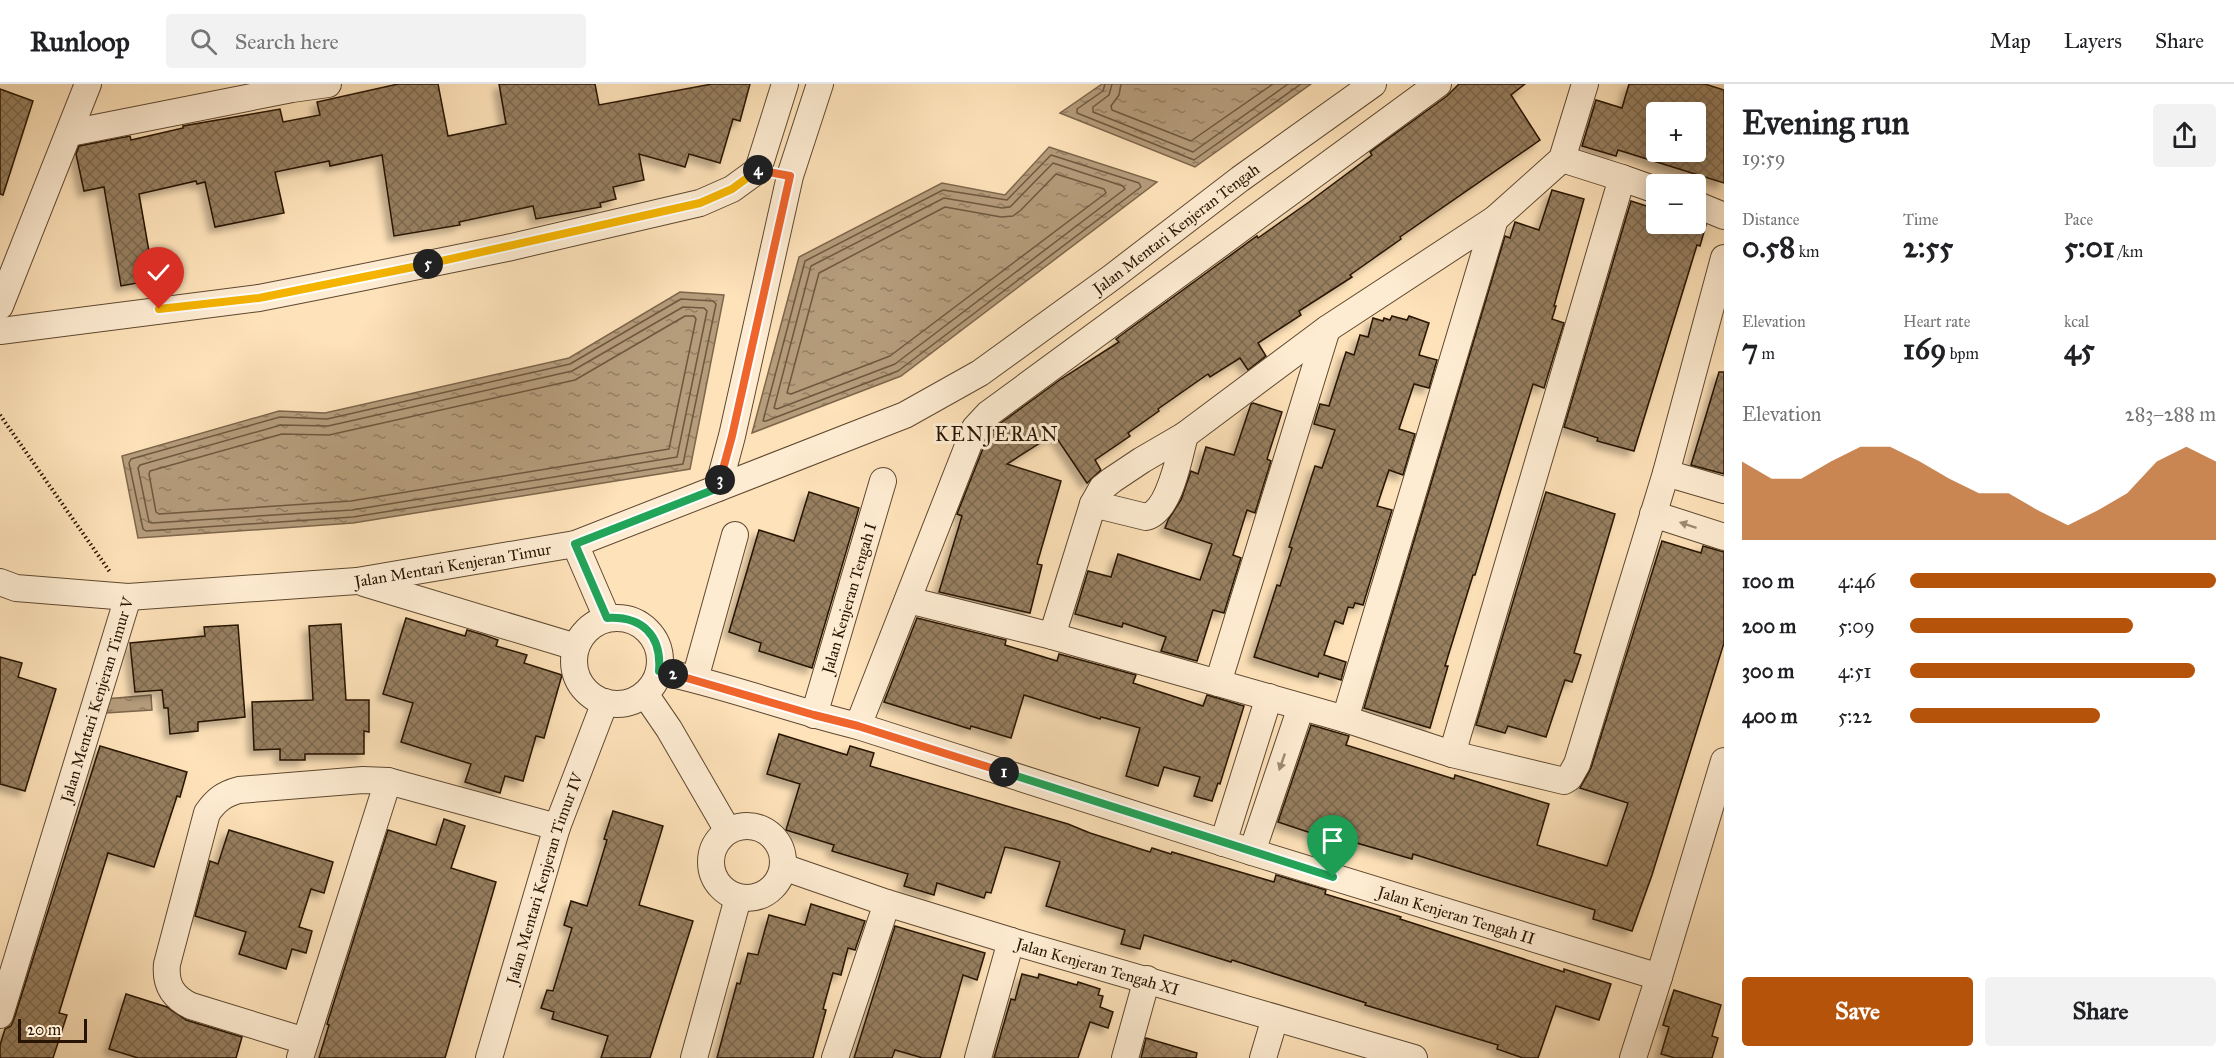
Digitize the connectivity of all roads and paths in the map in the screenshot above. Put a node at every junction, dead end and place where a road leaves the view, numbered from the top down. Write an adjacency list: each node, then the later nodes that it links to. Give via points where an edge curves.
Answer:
1 (88, 84): 9 (street)
2 (328, 84): 8 (street)
3 (785, 84): 11 (street)
4 (820, 84): 12 (street)
5 (1372, 84): 22 (street, Jalan Mentari Kenjeran Tengah)
6 (1438, 84): 37 (street, via 988,414 967,445)
7 (1585, 84): 10 (street)
8 (293, 86): 9 (street)
9 (70, 133): 19 (street)
10 (1562, 159): 13 (street); 17 (street)
11 (758, 170): 12 (street); 21 (street, via 732,189 700,203 507,248 259,298)
12 (790, 176): 27 (street)
13 (1622, 178): 14 (street); 51 (street)
14 (1646, 186)
15 (1706, 209): 16 (street)
16 (1724, 216)
17 (1495, 219): 20 (street); 49 (street)
18 (1724, 258): 25 (street)
19 (0, 306)
20 (1327, 329): 24 (street); 43 (street)
21 (0, 331)
22 (980, 373): 27 (street, Jalan Mentari Kenjeran Timur, via 905,415)
23 (0, 415): 36 (path, Jalan Mentari Kenjeran Timur V)
24 (1185, 435): 29 (street, via 1112,480); 29 (street, via 1167,495 1153,515 1146,517)
25 (1666, 473): 28 (street); 30 (street)
26 (883, 481): 48 (street, Jalan Kenjeran Tengah I)
27 (718, 488): 33 (street, Jalan Mentari Kenjeran Timur)
28 (1724, 490)
29 (1093, 504): 39 (street)
30 (1653, 514): 32 (street, one-way to 30); 51 (street, via 1577,764 1569,778 1555,780)
31 (735, 535): 42 (street)
32 (1724, 537)
33 (575, 544): 34 (street, Jalan Mentari Kenjeran Timur); 38 (street)
34 (357, 581): 36 (street, Jalan Mentari Kenjeran Timur); 40 (street)
35 (0, 582): 36 (street, Jalan Mentari Kenjeran Timur, via 16,588)
36 (128, 597): 64 (street, Jalan Mentari Kenjeran Timur V)
37 (908, 600): 39 (street); 50 (street)
38 (607, 618): 40 (street, via 583,634); 41 (street, via 622,617 648,630 660,656)
39 (1052, 636): 43 (street)
40 (576, 647): 46 (street, via 576,675 582,687)
41 (659, 671): 42 (street, Jalan Kenjeran Tengah II); 44 (street)
42 (695, 679): 48 (street, Jalan Kenjeran Tengah II)
43 (1218, 683): 45 (street)
44 (645, 694): 46 (street, via 619,704); 55 (street)
45 (1269, 697): 47 (street); 56 (street)
46 (605, 702): 54 (street, Jalan Mentari Kenjeran Timur IV)
47 (1301, 706): 49 (street); 57 (street, one-way to 57)
48 (814, 715): 50 (street, Jalan Kenjeran Tengah II)
49 (1345, 719): 51 (street)
50 (858, 726): 56 (street, Jalan Kenjeran Tengah II)
51 (1452, 753)
52 (1724, 761): 62 (street)
53 (388, 781): 54 (street); 66 (street); 66 (street, via 238,790 214,802 207,813 167,964 172,993 191,1006)
54 (557, 827): 67 (street, Jalan Mentari Kenjeran Timur IV)
55 (728, 831): 58 (street, via 751,826 772,835 783,856); 59 (street, via 719,839 711,862 718,884)
56 (1223, 843): 57 (street, Jalan Kenjeran Tengah II)
57 (1252, 852): 62 (street, Jalan Kenjeran Tengah II)
58 (783, 867): 59 (street, via 772,889 762,896); 60 (street, Jalan Kenjeran Tengah XI)
59 (738, 898): 68 (street)
60 (886, 903): 61 (street, Jalan Kenjeran Tengah XI); 69 (street)
61 (1011, 941): 63 (street, Jalan Kenjeran Tengah XI); 70 (street)
62 (1659, 977): 74 (street)
63 (1147, 979): 65 (street, Jalan Kenjeran Tengah XI); 71 (street)
64 (0, 1015)
65 (1275, 1018): 72 (street); 73 (street, Jalan Kenjeran Tengah XI)
66 (302, 1049)
67 (489, 1058)
68 (694, 1058)
69 (835, 1058)
70 (978, 1058)
71 (1125, 1058)
72 (1263, 1058)
73 (1414, 1058)
74 (1633, 1058)

